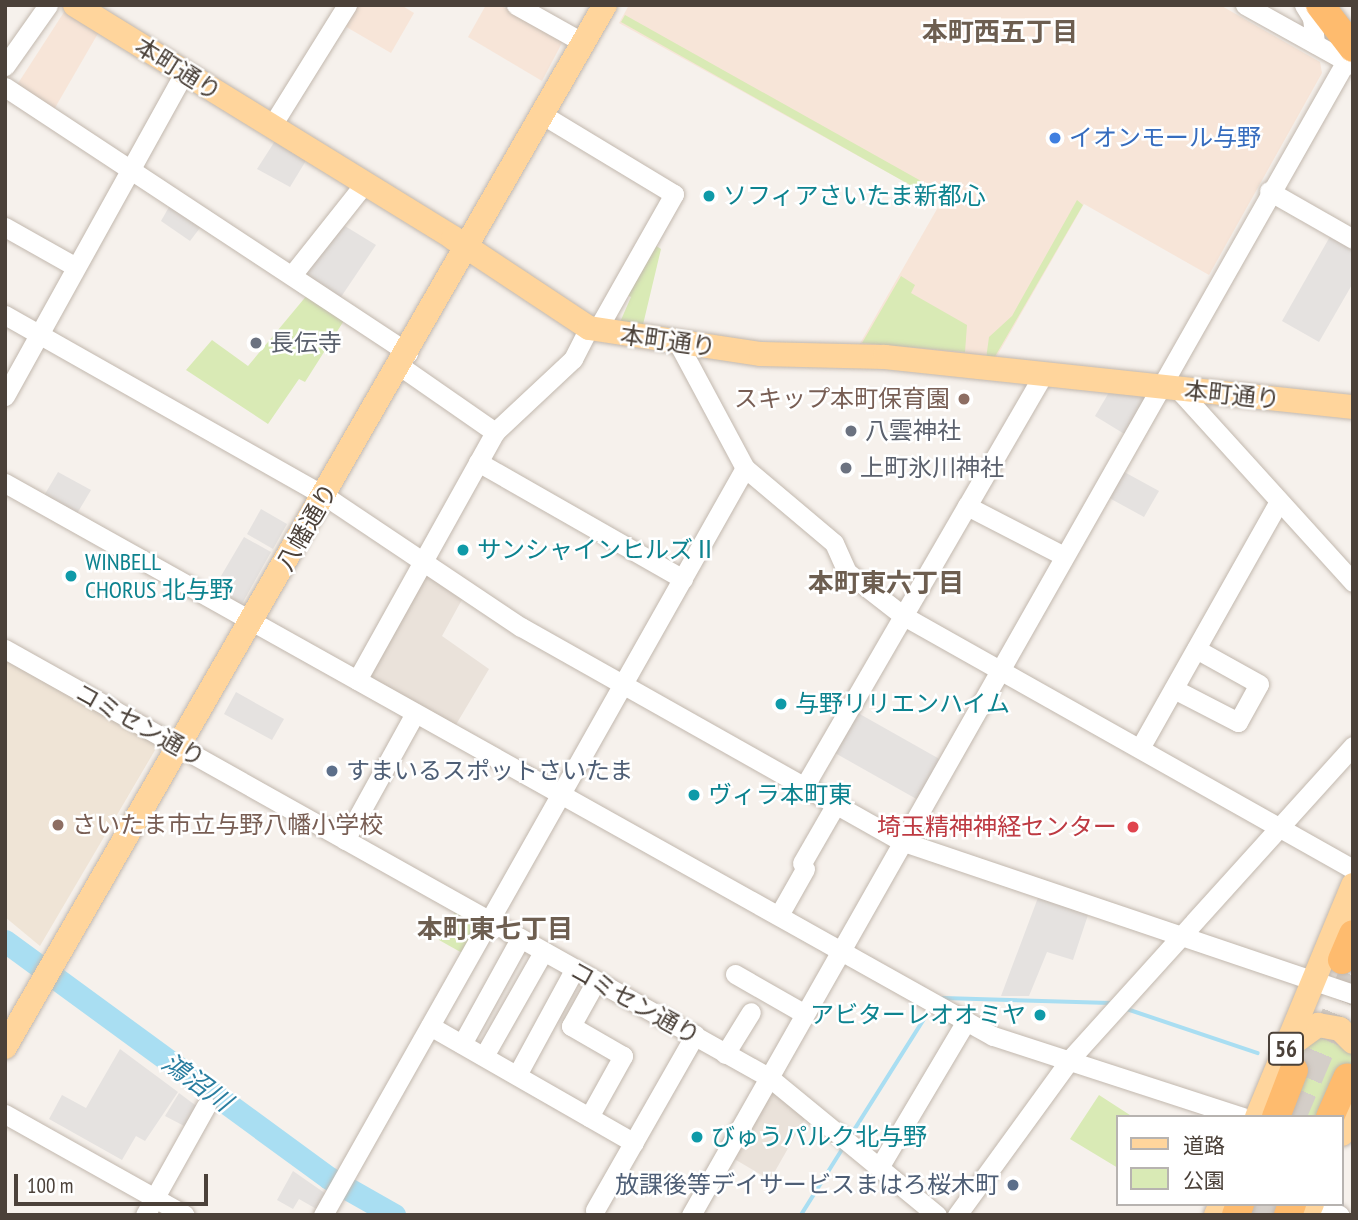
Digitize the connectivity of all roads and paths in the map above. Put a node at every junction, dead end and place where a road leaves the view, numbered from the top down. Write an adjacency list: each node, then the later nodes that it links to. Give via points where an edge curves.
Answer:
1 (48, 5): 12 (street)
2 (75, 5): 13 (main road, 本町通り)
3 (346, 5): 16 (street)
4 (516, 5): 9 (street)
5 (605, 5): 9 (main road, 八幡通り)
6 (1245, 5): 10 (street)
7 (1304, 5): 10 (street, via 1312,18)
8 (1320, 5): 11 (highway)
9 (584, 43): 15 (main road, 八幡通り)
10 (1315, 44): 11 (street)
11 (1350, 58): 19 (street)
12 (5, 66)
13 (184, 73): 16 (main road, 本町通り); 17 (street)
14 (5, 87): 17 (street)
15 (542, 115): 22 (main road, 八幡通り); 26 (street, via 674,194)
16 (271, 127): 18 (main road, 本町通り)
17 (131, 166): 23 (street); 24 (street)
18 (364, 184): 22 (main road, 本町通り); 24 (street)
19 (1269, 191): 21 (street); 31 (street)
20 (5, 227): 23 (street)
21 (1353, 239)
22 (468, 249): 26 (main road, 本町通り); 29 (main road, 八幡通り)
23 (76, 267): 27 (street)
24 (292, 275): 29 (street)
25 (5, 315): 27 (street)
26 (593, 329): 28 (main road, 本町通り); 34 (street, via 573,359)
27 (40, 335): 32 (street); 38 (street)
28 (679, 345): 30 (main road, 本町通り, via 761,354 885,358); 36 (street)
29 (404, 359): 34 (street); 38 (main road, 八幡通り)
30 (1044, 375): 31 (main road, 本町通り); 40 (street)
31 (1167, 388): 33 (main road, 本町通り); 39 (street); 41 (street)
32 (5, 396)
33 (1353, 407)
34 (495, 432): 35 (street)
35 (478, 463): 42 (street); 43 (street)
36 (745, 468): 43 (street); 45 (street, via 834,543 847,572)
37 (5, 483): 46 (street)
38 (325, 496): 42 (street); 46 (main road, 八幡通り)
39 (1279, 501): 44 (street); 48 (street)
40 (967, 506): 41 (street); 45 (street)
41 (1062, 555): 49 (street)
42 (423, 563): 50 (street); 51 (street, via 521,627)
43 (682, 579): 51 (street)
44 (1353, 582)
45 (902, 615): 49 (street); 57 (street)
46 (251, 622): 50 (street); 55 (main road, 八幡通り)
47 (5, 649): 55 (street, コミセン通り)
48 (1196, 649): 52 (street); 52 (street, via 1258,684 1238,722)
49 (999, 669): 56 (street); 62 (street)
50 (356, 680): 53 (street)
51 (623, 684): 57 (street); 58 (street)
52 (1174, 689): 56 (street)
53 (415, 713): 58 (street); 61 (street)
54 (1353, 746): 60 (street)
55 (179, 748): 61 (street, コミセン通り); 85 (main road, 八幡通り)
56 (1140, 748): 60 (street)
57 (804, 786): 59 (street)
58 (561, 794): 65 (street); 66 (street)
59 (836, 804): 62 (street); 65 (street)
60 (1279, 828): 63 (street); 68 (street)
61 (345, 839): 66 (street, コミセン通り)
62 (901, 841): 68 (street); 70 (street)
63 (1353, 870)
64 (1353, 885): 76 (main road, 56)
65 (779, 915): 70 (street)
66 (489, 919): 69 (street, コミセン通り); 81 (street)
67 (1353, 934): 72 (highway)
68 (1183, 937): 76 (street); 88 (street)
69 (520, 939): 71 (street, コミセン通り); 84 (street)
70 (840, 950): 79 (street); 80 (street)
71 (543, 952): 73 (street, コミセン通り); 87 (street)
72 (1342, 960)
73 (575, 970): 75 (street, コミセン通り); 90 (street)
74 (735, 974): 79 (street)
75 (596, 981): 82 (street, コミセン通り); 100 (street, via 571,1026 623,1056)
76 (1315, 982): 77 (street); 89 (main road, 56)
77 (1353, 994)
78 (751, 1012): 86 (street)
79 (803, 1013): 91 (street)
80 (966, 1021): 88 (street, via 993,1035); 103 (street)
81 (430, 1026): 84 (street); 108 (street)
82 (695, 1035): 86 (street, コミセン通り); 102 (street)
83 (1353, 1042): 89 (main road, via 1340,1029 1318,1025)
84 (463, 1044): 87 (street)
85 (5, 1046)
86 (725, 1054): 91 (street, コミセン通り)
87 (484, 1056): 90 (street)
88 (1071, 1058): 96 (street); 111 (street)
89 (1290, 1060): 97 (main road, 56); 98 (highway)
90 (517, 1075): 100 (street)
91 (770, 1078): 103 (street, コミセン通り); 109 (street)
92 (1348, 1078): 99 (highway)
93 (206, 1106): 104 (street)
94 (1353, 1110): 101 (main road)
95 (5, 1114): 104 (street)
96 (1236, 1115)
97 (1258, 1115)
98 (1276, 1115)
99 (1331, 1115)
100 (589, 1117): 102 (street)
101 (1344, 1130)
102 (634, 1143): 106 (street)
103 (880, 1166): 110 (street, コミセン通り)
104 (150, 1206): 107 (street)
105 (1318, 1206): 112 (street)
106 (595, 1210)
107 (185, 1215)
108 (323, 1215)
109 (691, 1215)
110 (937, 1215)
111 (957, 1215)
112 (1340, 1215)

